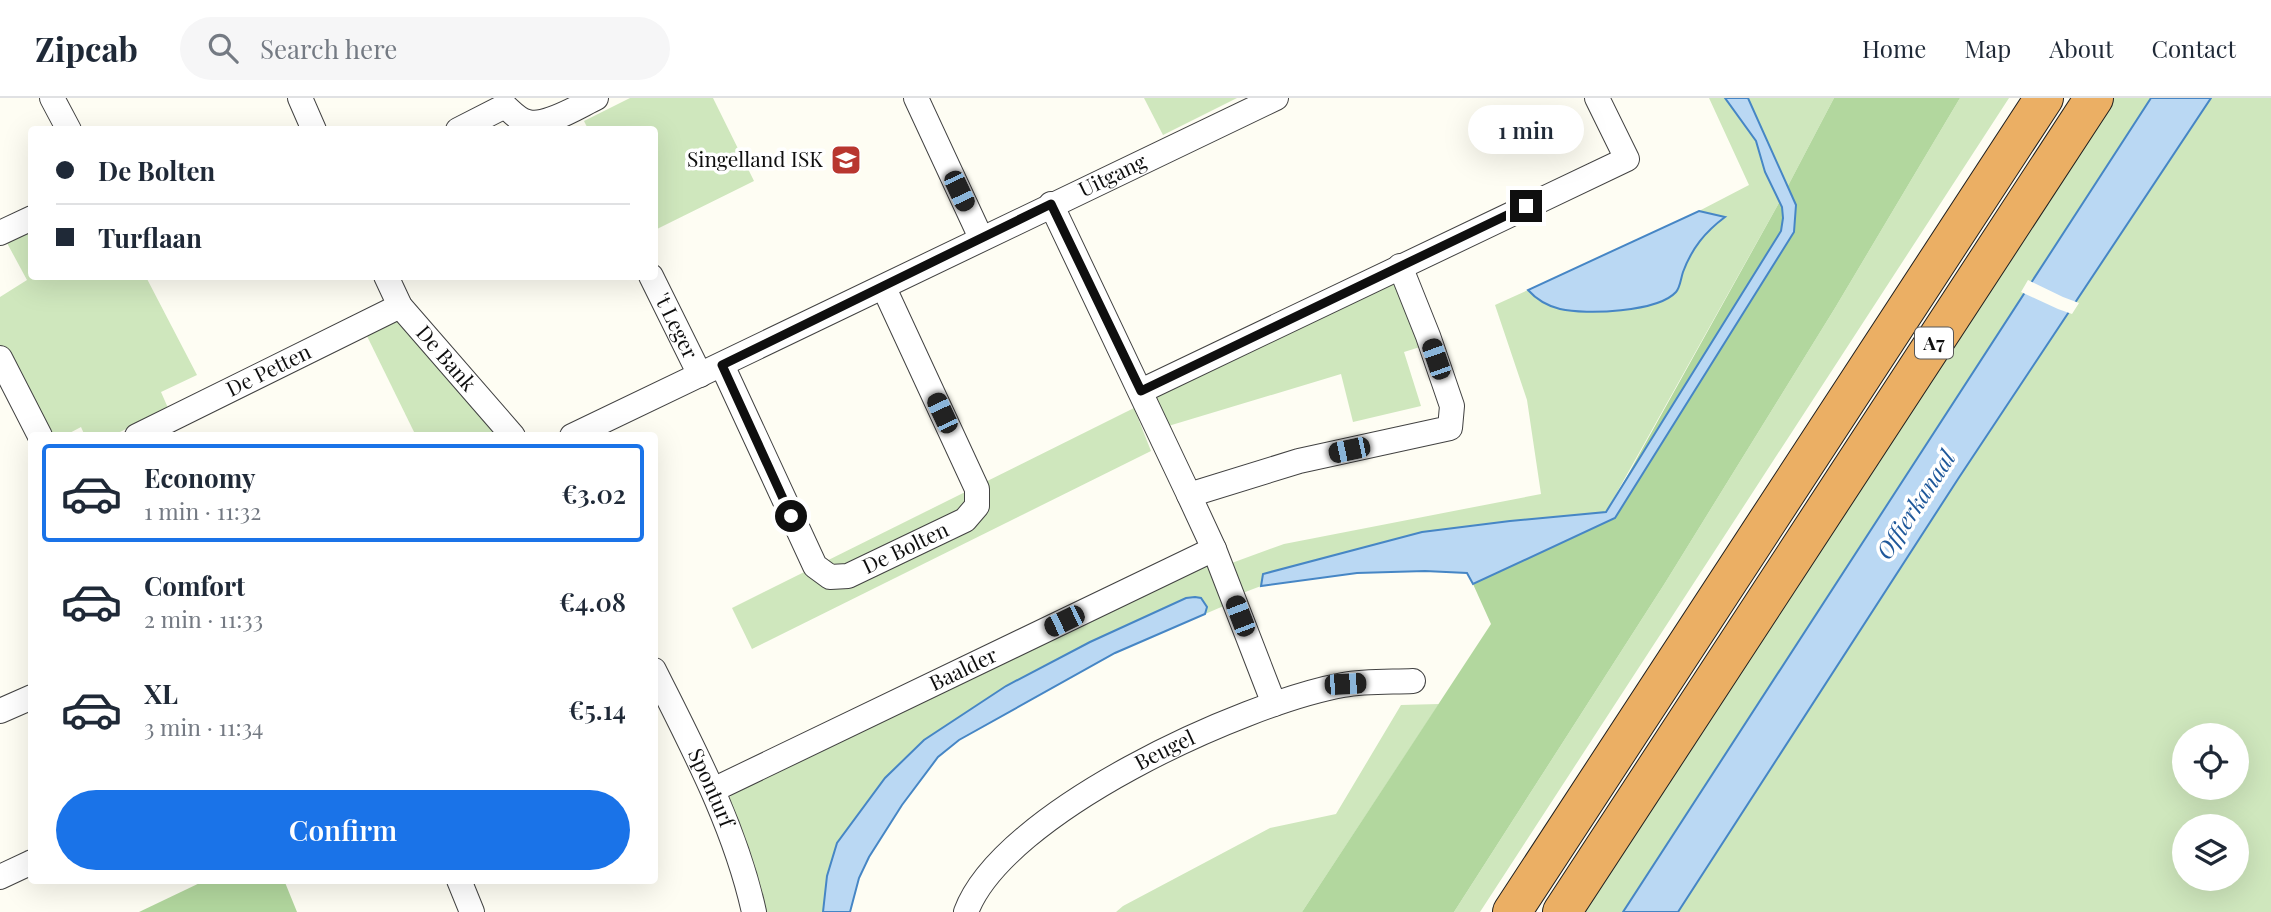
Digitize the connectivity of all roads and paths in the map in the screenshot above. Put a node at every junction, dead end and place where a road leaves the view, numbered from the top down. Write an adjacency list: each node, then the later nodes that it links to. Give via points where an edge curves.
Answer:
1 (52, 98): 11 (street)
2 (300, 98): 12 (street)
3 (596, 98): 10 (street)
4 (916, 98): 17 (street)
5 (1276, 98): 14 (street, Uitgang)
6 (1597, 98): 18 (street, via 1626,159)
7 (2044, 98): 44 (highway, A7)
8 (2094, 98): 45 (highway, A7)
9 (504, 102): 10 (street, via 518,118 534,123); 13 (street)
10 (573, 121)
11 (67, 126)
12 (312, 126)
13 (465, 126)
14 (1051, 204): 17 (street, Uitgang); 25 (street)
15 (28, 220): 16 (street)
16 (0, 233)
17 (981, 238): 21 (street, Uitgang)
18 (1399, 265): 25 (street); 30 (street, via 1452,406 1450,428 1298,461)
19 (388, 280): 22 (street, De Bank)
20 (654, 280): 24 (street, 't Leger)
21 (884, 288): 24 (street, Uitgang); 24 (street, De Bolten, via 977,489 977,506 965,520 848,576 830,577 815,566)
22 (400, 306): 27 (street, De Petten); 28 (street, De Bank)
23 (0, 358): 26 (street)
24 (711, 370): 29 (street, Uitgang)
25 (1141, 391): 30 (street)
26 (38, 432)
27 (145, 432)
28 (510, 432)
29 (580, 432)
30 (1189, 495): 31 (street)
31 (1214, 549): 35 (street); 37 (street, Baalder)
32 (658, 678): 37 (street, Sponturf)
33 (1413, 681): 35 (street, Beugel, via 1345,684)
34 (28, 698): 36 (street)
35 (1274, 704): 43 (street, Beugel, via 1160,751 1050,817 998,863)
36 (0, 711)
37 (713, 790): 42 (street, Sponturf, via 747,880)
38 (28, 864): 39 (street)
39 (0, 877)
40 (461, 884): 41 (street)
41 (472, 912)
42 (754, 912)
43 (965, 912)
44 (1512, 912)
45 (1562, 912)

